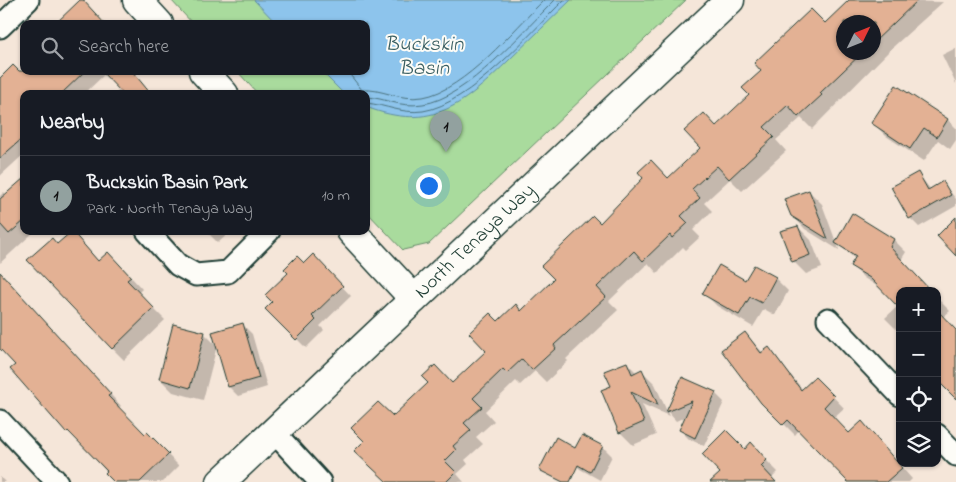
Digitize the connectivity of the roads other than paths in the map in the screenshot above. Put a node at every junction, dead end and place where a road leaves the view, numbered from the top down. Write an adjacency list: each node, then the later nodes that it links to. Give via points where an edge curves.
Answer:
1 (28, 0): 5 (street)
2 (136, 0): 4 (main road)
3 (730, 0): 11 (main road, North Tenaya Way)
4 (154, 20)
5 (0, 28)
6 (207, 75): 7 (main road)
7 (220, 90)
8 (150, 235): 9 (street, via 178,265 196,275 228,272)
9 (265, 235)
10 (355, 235): 11 (main road)
11 (414, 299): 15 (main road, North Tenaya Way)
12 (828, 319): 13 (street)
13 (896, 391)
14 (0, 421): 18 (street)
15 (273, 432): 19 (main road, North Tenaya Way); 20 (street)
16 (941, 439): 17 (street)
17 (956, 455)
18 (57, 482)
19 (221, 482)
20 (320, 482)

